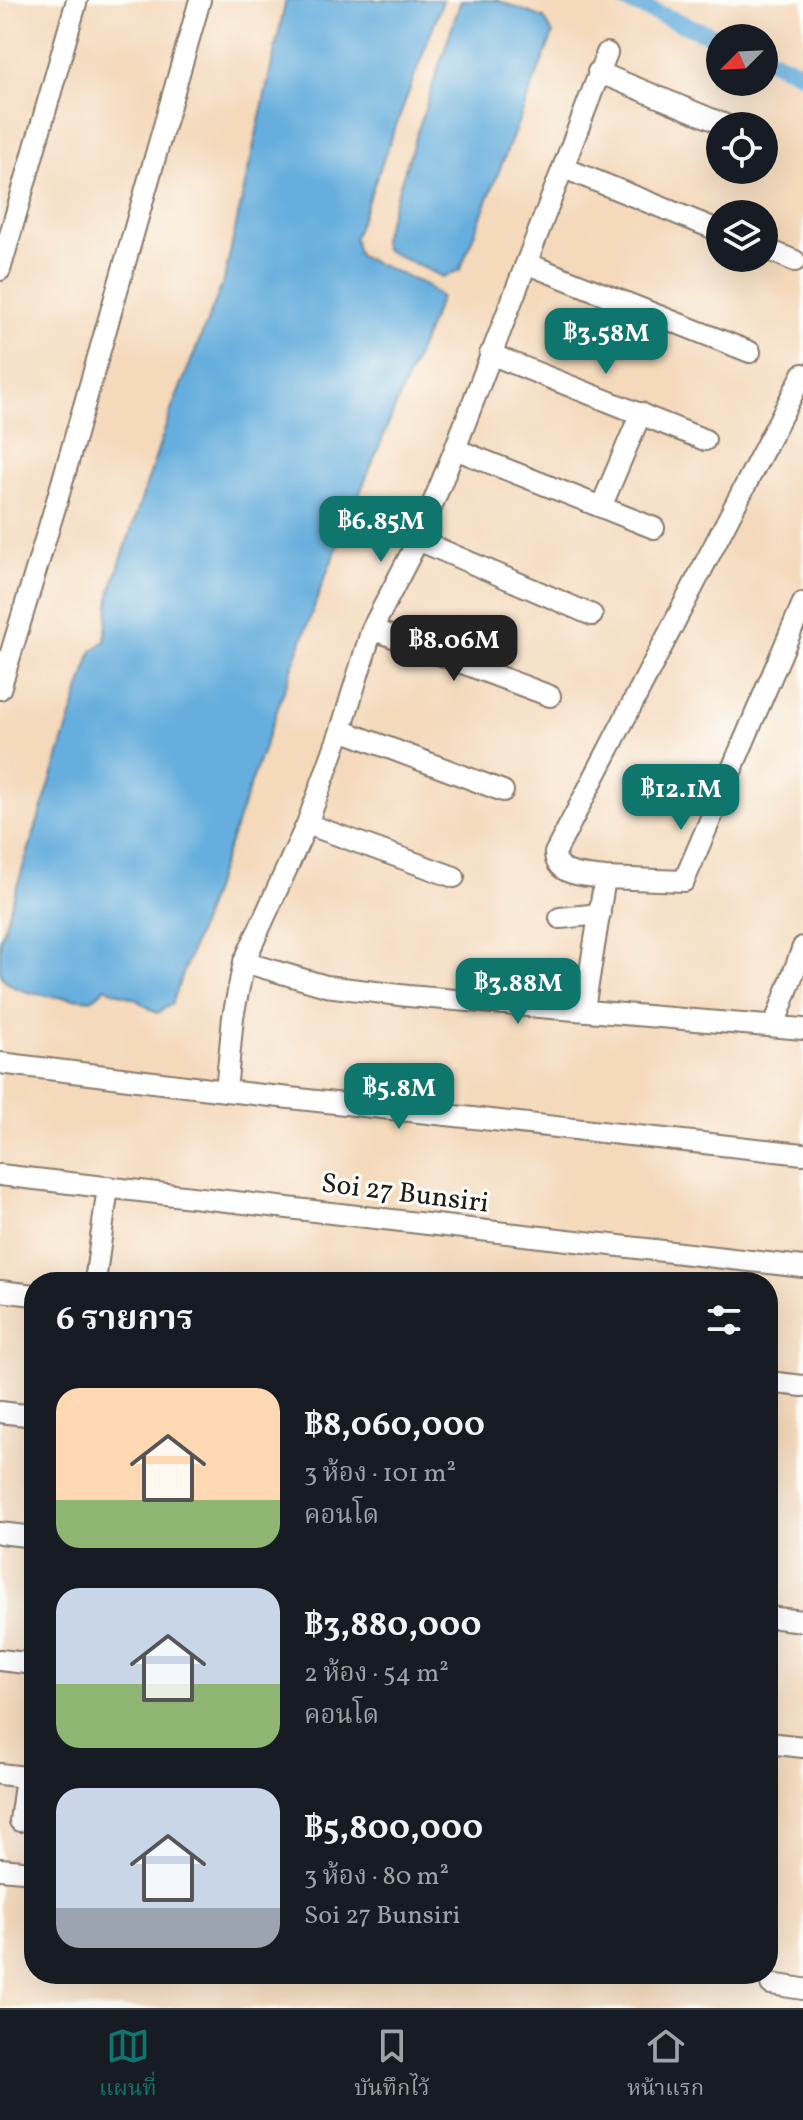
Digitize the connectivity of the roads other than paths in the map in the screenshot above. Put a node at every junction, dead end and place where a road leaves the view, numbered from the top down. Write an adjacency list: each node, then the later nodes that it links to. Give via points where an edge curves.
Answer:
1 (77, 0): 9 (street)
2 (200, 0): 22 (street)
3 (706, 115): 4 (street, via 602,62)
4 (564, 168): 5 (street); 8 (street)
5 (706, 225)
6 (778, 254): 7 (street)
7 (795, 261)
8 (528, 264): 10 (street); 11 (street)
9 (0, 270)
10 (750, 352)
11 (490, 354): 13 (street); 15 (street)
12 (803, 374): 28 (street, via 555,853 563,870)
13 (641, 413): 14 (street); 16 (street)
14 (705, 440)
15 (455, 449): 16 (street); 18 (street)
16 (601, 507): 17 (street)
17 (654, 528)
18 (418, 540): 20 (street); 21 (street)
19 (803, 603): 28 (street, via 684,881)
20 (592, 615)
21 (372, 629): 23 (street); 24 (street)
22 (0, 689)
23 (550, 696)
24 (341, 730): 25 (street); 26 (street)
25 (503, 791)
26 (307, 824): 27 (street); 32 (street)
27 (454, 877)
28 (605, 878): 29 (street)
29 (600, 914): 30 (street); 33 (street)
30 (560, 918)
31 (803, 947): 34 (street)
32 (244, 962): 33 (street, via 326,986); 37 (street)
33 (584, 1009): 34 (street)
34 (774, 1026): 35 (street)
35 (803, 1029)
36 (0, 1063): 37 (street)
37 (226, 1091): 38 (street)
38 (803, 1154)
39 (0, 1175): 40 (street, Soi 27 Bunsiri)
40 (108, 1187): 41 (street, Soi 27 Bunsiri); 42 (street)
41 (803, 1267)
42 (96, 1272)
43 (0, 1291): 44 (street)
44 (24, 1294)
45 (778, 1383): 46 (street)
46 (803, 1386)
47 (0, 1412): 48 (street)
48 (24, 1415)
49 (0, 1533): 50 (street)
50 (24, 1536)
51 (778, 1618): 52 (street)
52 (803, 1621)
53 (0, 1660): 54 (street)
54 (24, 1663)
55 (778, 1744): 56 (street)
56 (803, 1747)
57 (0, 1774): 58 (street)
58 (24, 1777)
59 (24, 1804): 60 (street)
60 (20, 1821)
61 (0, 1869): 62 (street)
62 (24, 1871)
63 (771, 1984): 64 (street)
64 (803, 1989)

